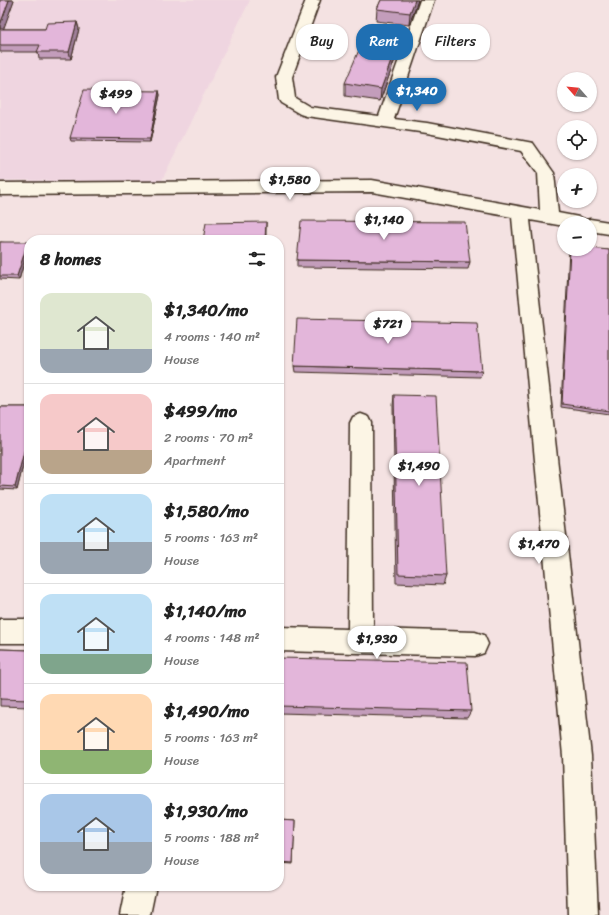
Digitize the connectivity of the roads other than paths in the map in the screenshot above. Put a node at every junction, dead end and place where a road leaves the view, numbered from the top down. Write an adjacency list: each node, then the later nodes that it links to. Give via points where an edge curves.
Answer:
1 (313, 0): 3 (street, via 284,78 287,100 306,111)
2 (427, 0): 3 (street)
3 (385, 122): 6 (street, via 527,147 546,173)
4 (0, 189): 5 (street, via 372,186)
5 (520, 213): 6 (street); 18 (street, via 577,756)
6 (549, 218): 7 (street)
7 (557, 219)
8 (597, 226): 9 (street)
9 (609, 228)
10 (361, 423): 14 (street)
11 (0, 630): 12 (street)
12 (24, 631)
13 (284, 639): 14 (street)
14 (360, 641): 15 (street)
15 (476, 644)
16 (141, 891): 17 (street)
17 (134, 915)
18 (583, 915)

